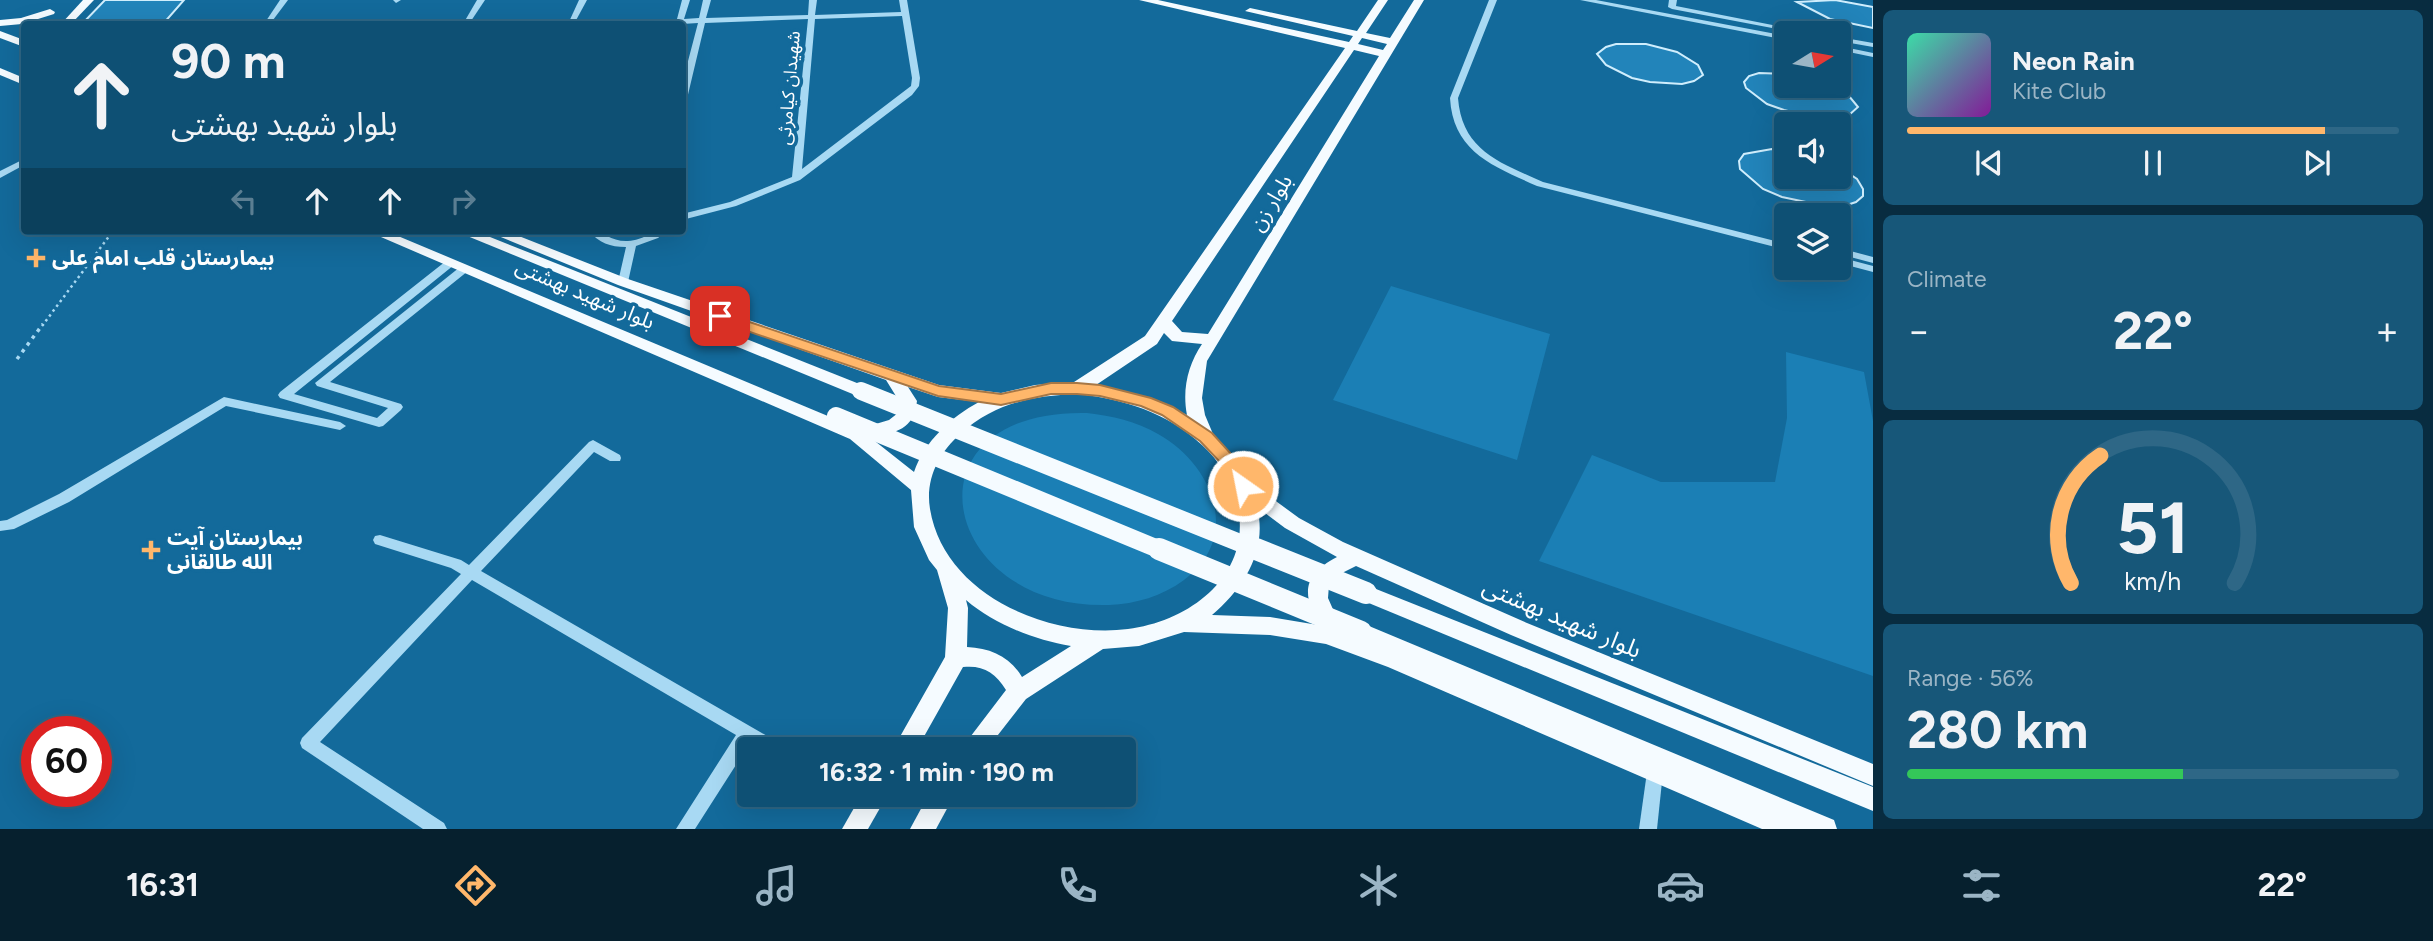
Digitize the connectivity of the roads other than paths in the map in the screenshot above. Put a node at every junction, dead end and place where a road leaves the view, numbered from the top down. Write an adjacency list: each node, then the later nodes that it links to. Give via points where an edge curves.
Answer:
1 (89, 0): 21 (main road)
2 (284, 0): 22 (street)
3 (481, 0): 23 (street)
4 (583, 0): 24 (street)
5 (686, 0): 25 (street)
6 (707, 0): 26 (street)
7 (813, 0): 17 (street, شهیدان کیامرثی)
8 (903, 0): 16 (street)
9 (1144, 0): 33 (main road)
10 (1197, 0): 27 (main road)
11 (1419, 0): 37 (main road, بلوار زن)
12 (1493, 0): 44 (lane, via 1454,98 1455,113 1473,147)
13 (1584, 0): 32 (street)
14 (1673, 0): 30 (street, via 1672,7)
15 (1379, 6): 27 (main road, via 1353,19); 33 (main road, بلوار زن)
16 (906, 14): 17 (street); 46 (street, via 915,86)
17 (811, 18): 26 (street); 46 (street, شهیدان کیامرثی)
18 (21, 21): 29 (main road)
19 (22, 21): 20 (main road, via 53,9)
20 (43, 21)
21 (69, 21)
22 (269, 21)
23 (468, 21)
24 (572, 21)
25 (680, 21)
26 (702, 21): 28 (street); 42 (street)
27 (1297, 21): 33 (main road)
28 (686, 22)
29 (0, 23)
30 (1774, 26)
31 (0, 34): 35 (main road)
32 (1774, 36)
33 (1356, 40): 37 (main road); 63 (main road, بلوار زن)
34 (1852, 41): 36 (street)
35 (21, 43)
36 (1873, 45)
37 (1390, 48): 64 (main road, بلوار زن)
38 (1852, 51): 39 (street)
39 (1873, 55)
40 (0, 71): 41 (main road)
41 (21, 81)
42 (686, 87)
43 (21, 164): 45 (street)
44 (1517, 173): 54 (street); 56 (lane, via 1540,184)
45 (0, 175)
46 (797, 178): 47 (street, via 733,204)
47 (686, 216)
48 (383, 235): 60 (main road, بلوار شهید بهشتی)
49 (402, 235): 80 (main road, bridge)
50 (471, 235): 90 (main road, bridge)
51 (503, 235): 62 (main road, بلوار شهید بهشتی)
52 (598, 235): 55 (street, via 602,240)
53 (654, 235): 55 (street)
54 (1774, 235)
55 (632, 243): 62 (street)
56 (1774, 244)
57 (1851, 254): 58 (street)
58 (1873, 260)
59 (1851, 263): 61 (street)
60 (457, 266): 60 (street, via 284,395 379,423 397,407 321,383); 69 (main road, بلوار شهید بهشتی)
61 (1873, 269)
62 (623, 282): 65 (main road, بلوار شهید بهشتی)
63 (1163, 322): 64 (main road, via 1178,337); 66 (main road, بلوار زن, via 1151,340)
64 (1213, 339): 70 (main road, بلوار زن, via 1199,361 1192,399)
65 (892, 377): 67 (main road, بلوار شهید بهشتی, via 938,391); 69 (main road, via 908,401 906,416 895,425)
66 (1077, 388): 67 (main road); 70 (main road, via 1146,402)
67 (1001, 399): 73 (main road, via 971,414 947,434 929,459)
68 (340, 426): 74 (street, via 224,401 64,498)
69 (856, 435): 73 (main road, بلوار شهید بهشتی)
70 (1206, 437): 72 (main road)
71 (615, 458): 77 (street, via 593,445)
72 (1243, 486): 76 (main road, بلوار شهید بهشتی, via 1292,523); 79 (main road, via 1251,516 1250,547 1238,577 1215,603)
73 (920, 487): 78 (main road, via 923,530)
74 (0, 526)
75 (380, 540): 77 (street, via 456,564)
76 (1356, 557): 80 (main road, via 1326,571 1316,592 1318,606); 89 (main road, بلوار شهید بهشتی)
77 (470, 573): 84 (street); 93 (street, via 308,743)
78 (946, 573): 81 (main road, via 986,607 1039,631); 82 (main road, via 958,608)
79 (1184, 623): 80 (main road, via 1270,626); 81 (main road, via 1143,636)
80 (1351, 636): 88 (main road, via 1396,660); 99 (main road)
81 (1099, 640): 83 (main road)
82 (956, 658): 83 (main road, via 988,658 1013,677); 86 (main road)
83 (1018, 692): 87 (main road)
84 (747, 733): 85 (street); 94 (street)
85 (754, 737)
86 (912, 737)
87 (982, 737)
88 (1655, 772): 97 (street); 98 (main road)
89 (1873, 775)
90 (1873, 799)
91 (863, 807): 95 (main road)
92 (935, 807): 96 (main road)
93 (438, 829)
94 (685, 829)
95 (854, 829)
96 (922, 829)
97 (1648, 829)
98 (1790, 829)
99 (1825, 829)

